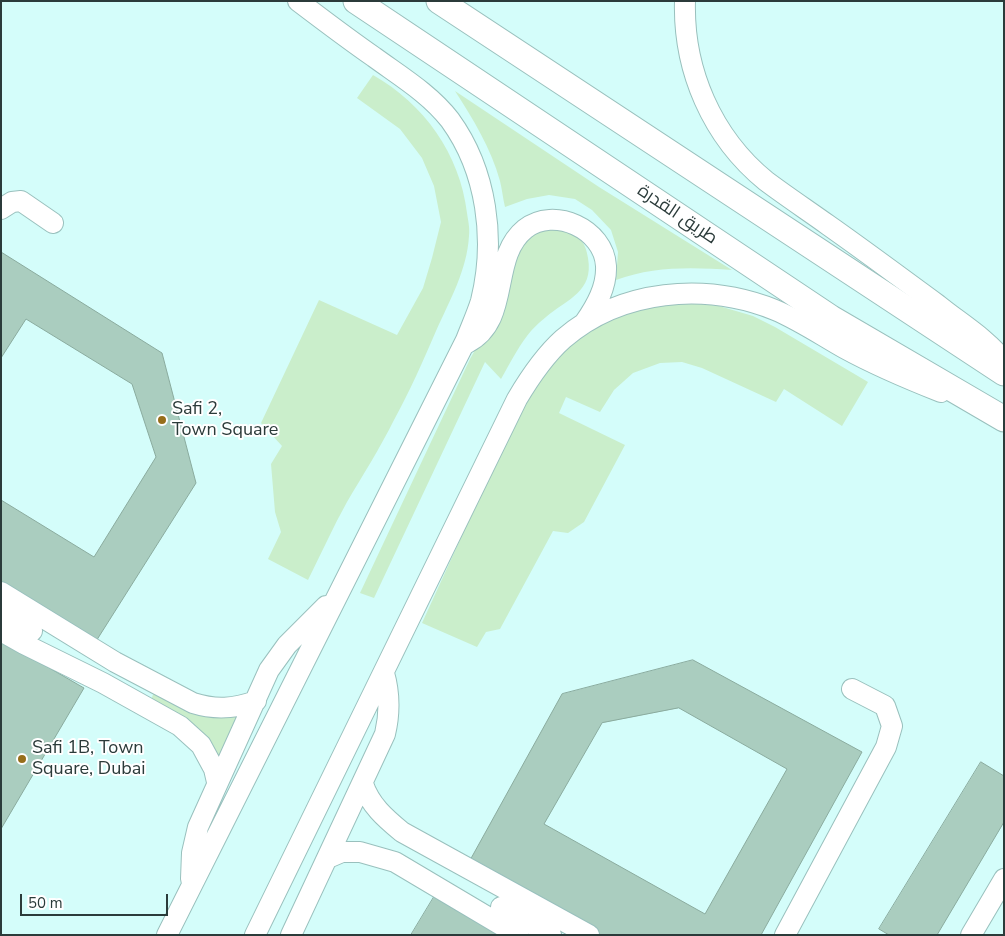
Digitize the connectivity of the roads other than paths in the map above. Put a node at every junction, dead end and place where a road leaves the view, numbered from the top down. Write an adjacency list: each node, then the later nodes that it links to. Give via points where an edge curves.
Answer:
1 (298, 1): 8 (street, via 409,82 449,119 462,140 480,184 486,207 488,239 486,279)
2 (356, 1): 11 (main road, طريق القدرة, via 831,318)
3 (439, 1): 10 (main road)
4 (685, 1): 9 (street, via 688,51 696,81 708,109 743,159 766,180 988,343)
5 (1, 209): 6 (street, via 21,201)
6 (53, 223)
7 (583, 324): 8 (street, via 600,297 606,266 603,255 582,228 548,219 527,227 518,235 507,255 497,301 488,323 478,336); 11 (street, via 616,307 644,298 688,293 733,297 795,319 896,374); 17 (street, via 545,357 530,377)
8 (464, 345): 13 (street)
9 (1004, 361)
10 (1004, 373)
11 (994, 412)
12 (1, 592): 16 (street)
13 (337, 597): 19 (street, via 287,645 269,670); 24 (street)
14 (1, 612): 16 (street)
15 (1, 631): 16 (street)
16 (32, 631): 19 (street, via 115,662 205,707 231,708); 20 (street, via 103,683 180,726 201,745)
17 (384, 672): 21 (street, via 390,696 388,722); 29 (street)
18 (852, 689): 34 (street, via 885,706 892,726 886,746)
19 (256, 700): 20 (street)
20 (217, 782): 24 (street, via 194,840)
21 (363, 784): 22 (street); 25 (street, via 379,813)
22 (328, 858): 25 (street, via 342,852 360,852 395,862); 30 (street)
23 (1004, 879): 35 (street)
24 (191, 886): 26 (street)
25 (501, 906): 31 (street); 32 (street); 33 (street)
26 (177, 914): 27 (street); 28 (street)
27 (167, 935)
28 (179, 935)
29 (255, 935)
30 (291, 935)
31 (518, 935)
32 (551, 935)
33 (588, 935)
34 (785, 935)
35 (971, 935)

